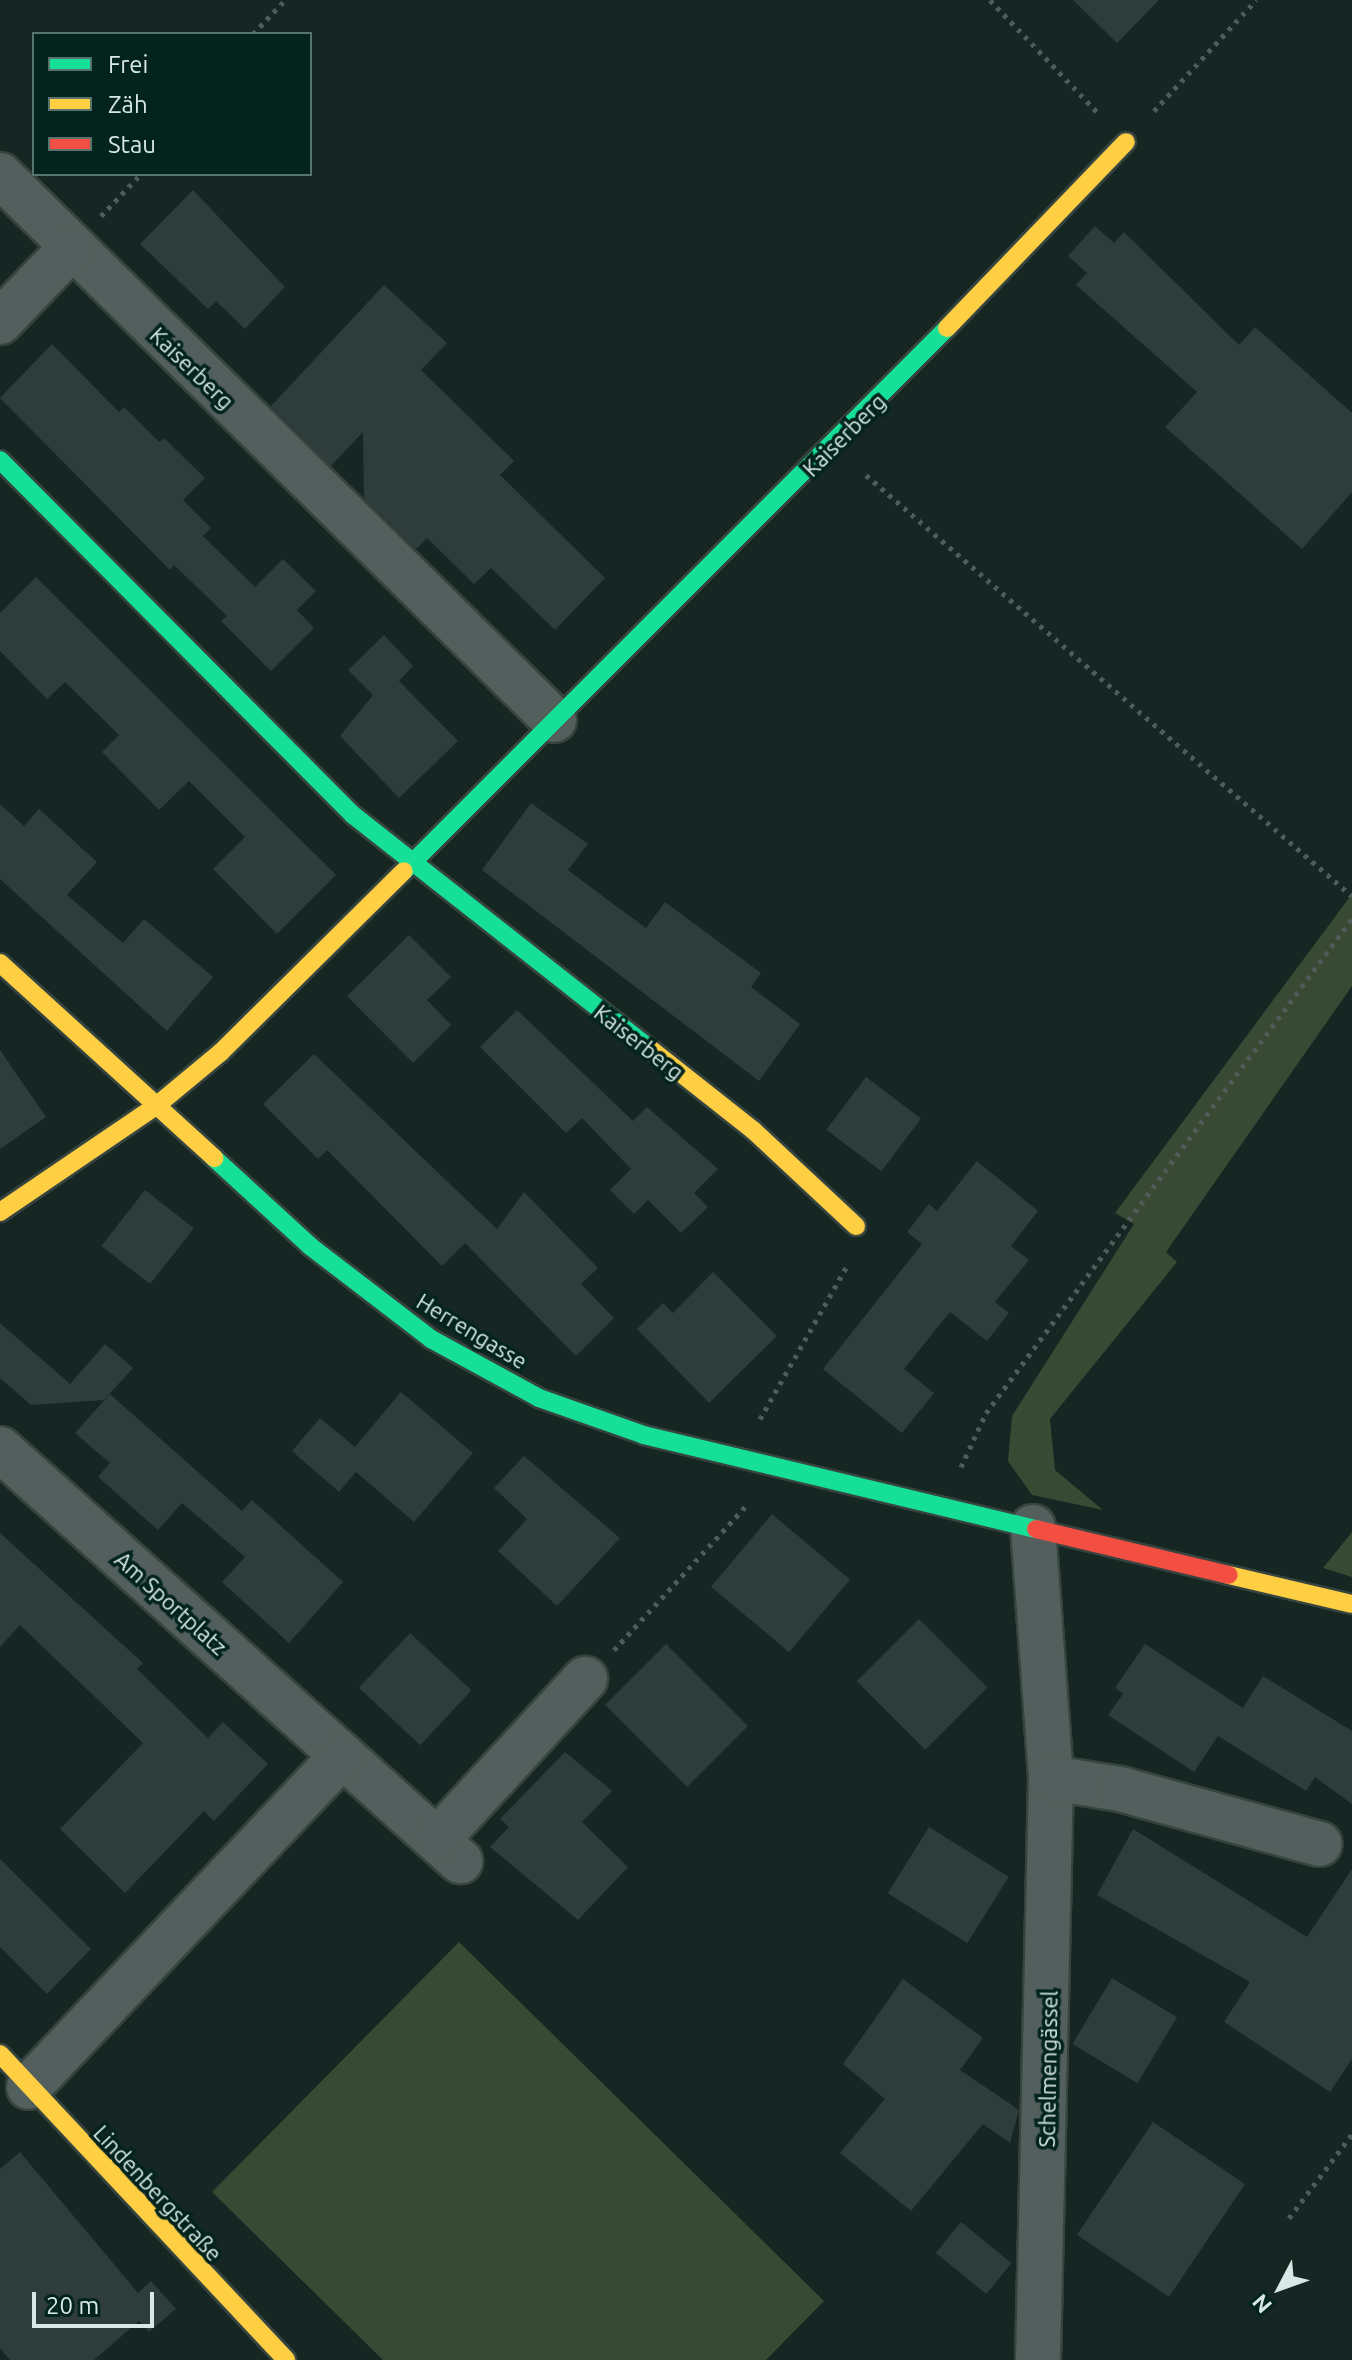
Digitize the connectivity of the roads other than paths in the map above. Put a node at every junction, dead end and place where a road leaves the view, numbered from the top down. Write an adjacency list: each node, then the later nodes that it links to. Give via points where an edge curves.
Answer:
1 (1126, 142): 6 (street, Kaiserberg, via 833,447)
2 (0, 175): 3 (street, Kaiserberg)
3 (70, 249): 4 (street); 6 (street, Kaiserberg)
4 (0, 322)
5 (0, 460): 7 (street, Kaiserberg)
6 (554, 720): 7 (street, Kaiserberg)
7 (414, 869): 9 (street, Kaiserberg); 11 (street, Kaiserberg, via 753,1130)
8 (0, 963): 9 (street, Herrengasse)
9 (156, 1106): 10 (street, Kaiserberg); 13 (street, Herrengasse, via 310,1246 431,1339 539,1398 737,1458)
10 (0, 1212)
11 (856, 1226)
12 (0, 1449): 16 (street, Am Sportplatz)
13 (1033, 1527): 14 (street, Herrengasse); 17 (street, Schelmengässel)
14 (1352, 1604)
15 (585, 1679): 16 (street, Am Sportplatz, via 448,1850)
16 (342, 1756): 20 (street)
17 (1051, 1778): 18 (street, via 1120,1789); 22 (street, Schelmengässel)
18 (1320, 1844)
19 (0, 2054): 20 (street, Lindenbergstraße)
20 (29, 2087): 21 (street, Lindenbergstraße)
21 (286, 2360)
22 (1038, 2360)

